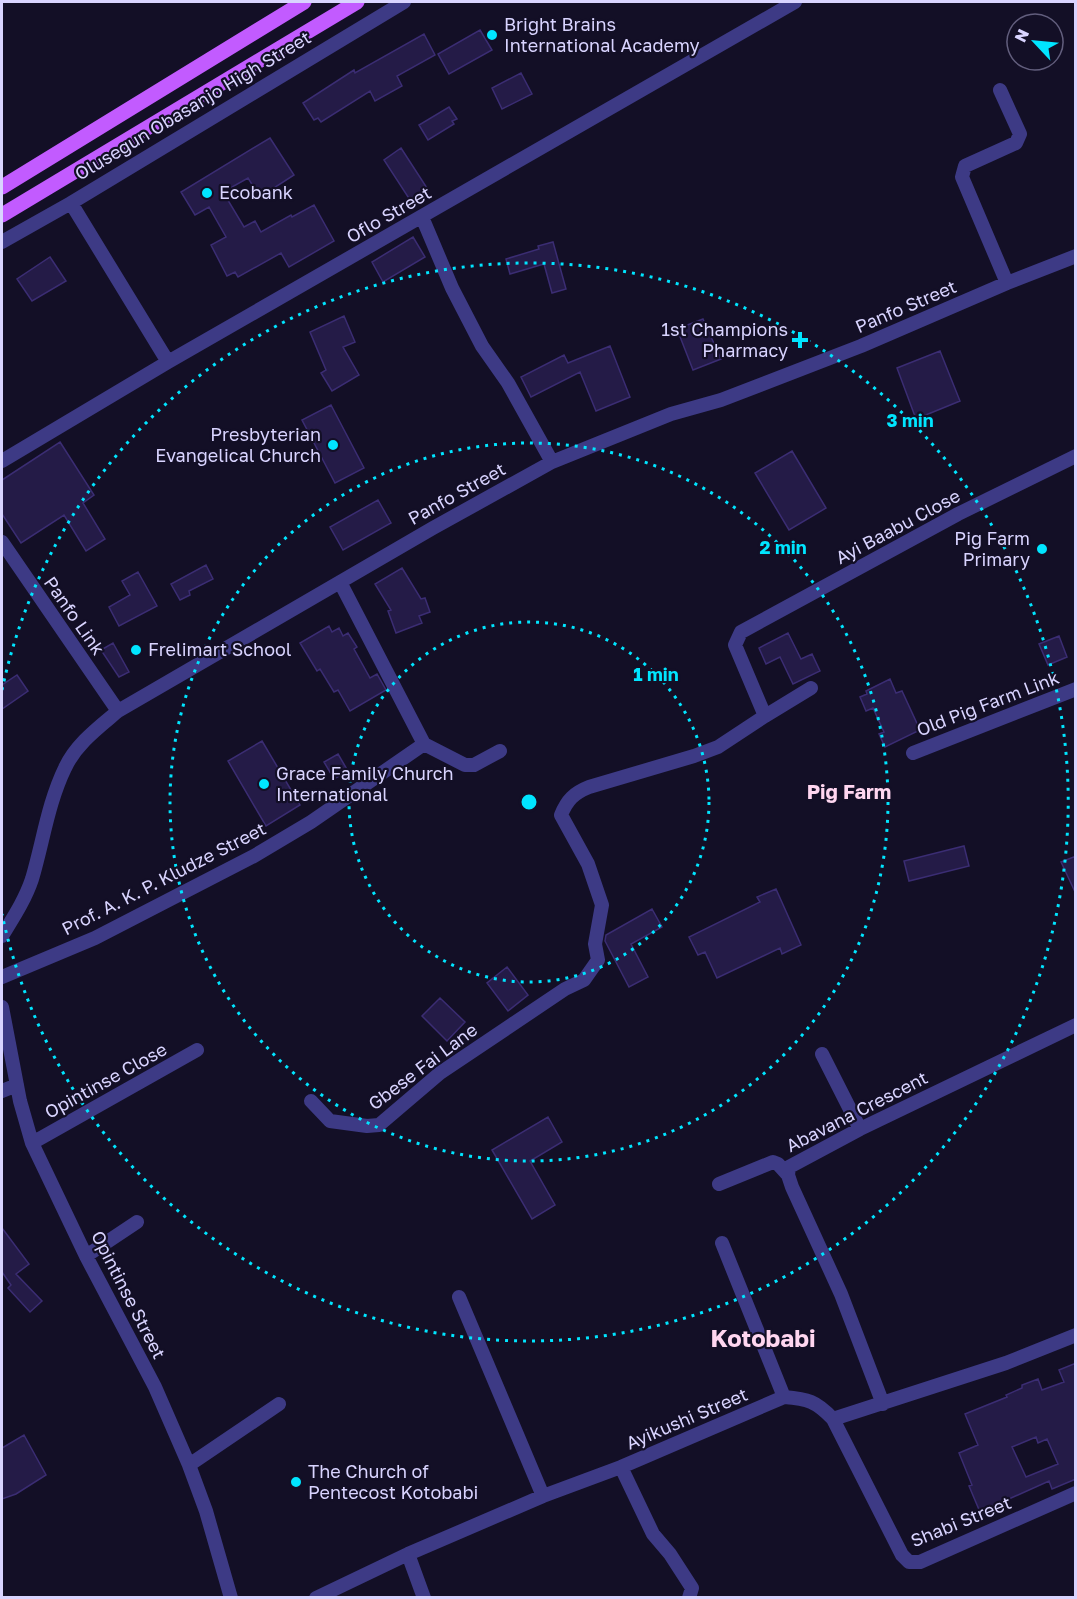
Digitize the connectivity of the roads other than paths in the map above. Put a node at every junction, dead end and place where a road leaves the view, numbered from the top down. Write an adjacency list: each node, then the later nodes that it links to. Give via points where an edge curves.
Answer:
1 (304, 2): 6 (main road, Olusegun Obasanjo High Street)
2 (357, 2): 8 (main road, Olusegun Obasanjo High Street)
3 (404, 2): 7 (street, Olusegun Obasanjo High Street)
4 (795, 2): 9 (street, Oflo Street)
5 (1000, 90): 12 (street, via 1020,134 1016,143 965,166 962,177)
6 (2, 187)
7 (71, 203): 10 (street, Olusegun Obasanjo High Street); 13 (street)
8 (2, 215)
9 (422, 217): 13 (street, Oflo Street); 16 (street, via 482,346 508,383)
10 (2, 242)
11 (1076, 256): 12 (street, Panfo Street)
12 (1007, 283): 16 (street, Panfo Street, via 861,346 721,400 671,414)
13 (168, 362): 15 (street, Oflo Street)
14 (1076, 456): 22 (street, Ayi Baabu Close, via 957,514 741,632 735,645)
15 (2, 461)
16 (552, 462): 18 (street, Panfo Street)
17 (2, 542): 21 (street, Panfo Link)
18 (340, 582): 21 (street, Panfo Street); 23 (street)
19 (811, 688): 22 (street)
20 (1076, 689): 25 (street, Old Pig Farm Link)
21 (118, 711): 26 (street, Panfo Street, via 83,741 65,766 31,881)
22 (765, 716): 34 (street, Gbese Fai Lane, via 718,747 589,787 576,792 566,804 561,815 588,864 602,905 595,944 598,960 584,980 440,1072 379,1125 330,1120)
23 (424, 744): 24 (street, via 465,765 474,765); 27 (street, Prof. A. K. P. Kludze Street, via 254,856 95,938)
24 (500, 751)
25 (913, 753)
26 (2, 937)
27 (2, 976)
28 (2, 1007): 32 (street, Opintinse Street)
29 (1076, 1025): 35 (street, Abavana Crescent)
30 (197, 1050): 36 (street, Opintinse Close)
31 (822, 1054): 35 (street)
32 (17, 1085): 33 (street); 36 (street, Opintinse Street)
33 (2, 1091)
34 (311, 1101)
35 (860, 1129): 37 (street, Abavana Crescent, via 789,1167)
36 (32, 1143): 41 (street, Opintinse Street)
37 (788, 1176): 38 (street, via 773,1162); 46 (street, Abavana Crescent, via 841,1294)
38 (718, 1184)
39 (137, 1222): 41 (street)
40 (722, 1243): 44 (street)
41 (86, 1256): 48 (street, Opintinse Street, via 155,1387)
42 (459, 1298): 51 (street)
43 (1076, 1335): 46 (street)
44 (784, 1396): 47 (street, via 812,1400); 49 (street, Ayikushi Street)
45 (279, 1404): 48 (street)
46 (883, 1404): 47 (street)
47 (833, 1419): 50 (street, Shabi Street, via 909,1562 920,1562)
48 (189, 1465): 53 (street, Opintinse Street)
49 (621, 1467): 51 (street, Ayikushi Street); 56 (street, via 653,1534 692,1588)
50 (1076, 1493)
51 (543, 1496): 52 (street, Ayikushi Street)
52 (408, 1554): 54 (street, Ayikushi Street); 55 (street)
53 (231, 1598)
54 (316, 1598)
55 (424, 1598)
56 (689, 1598)

